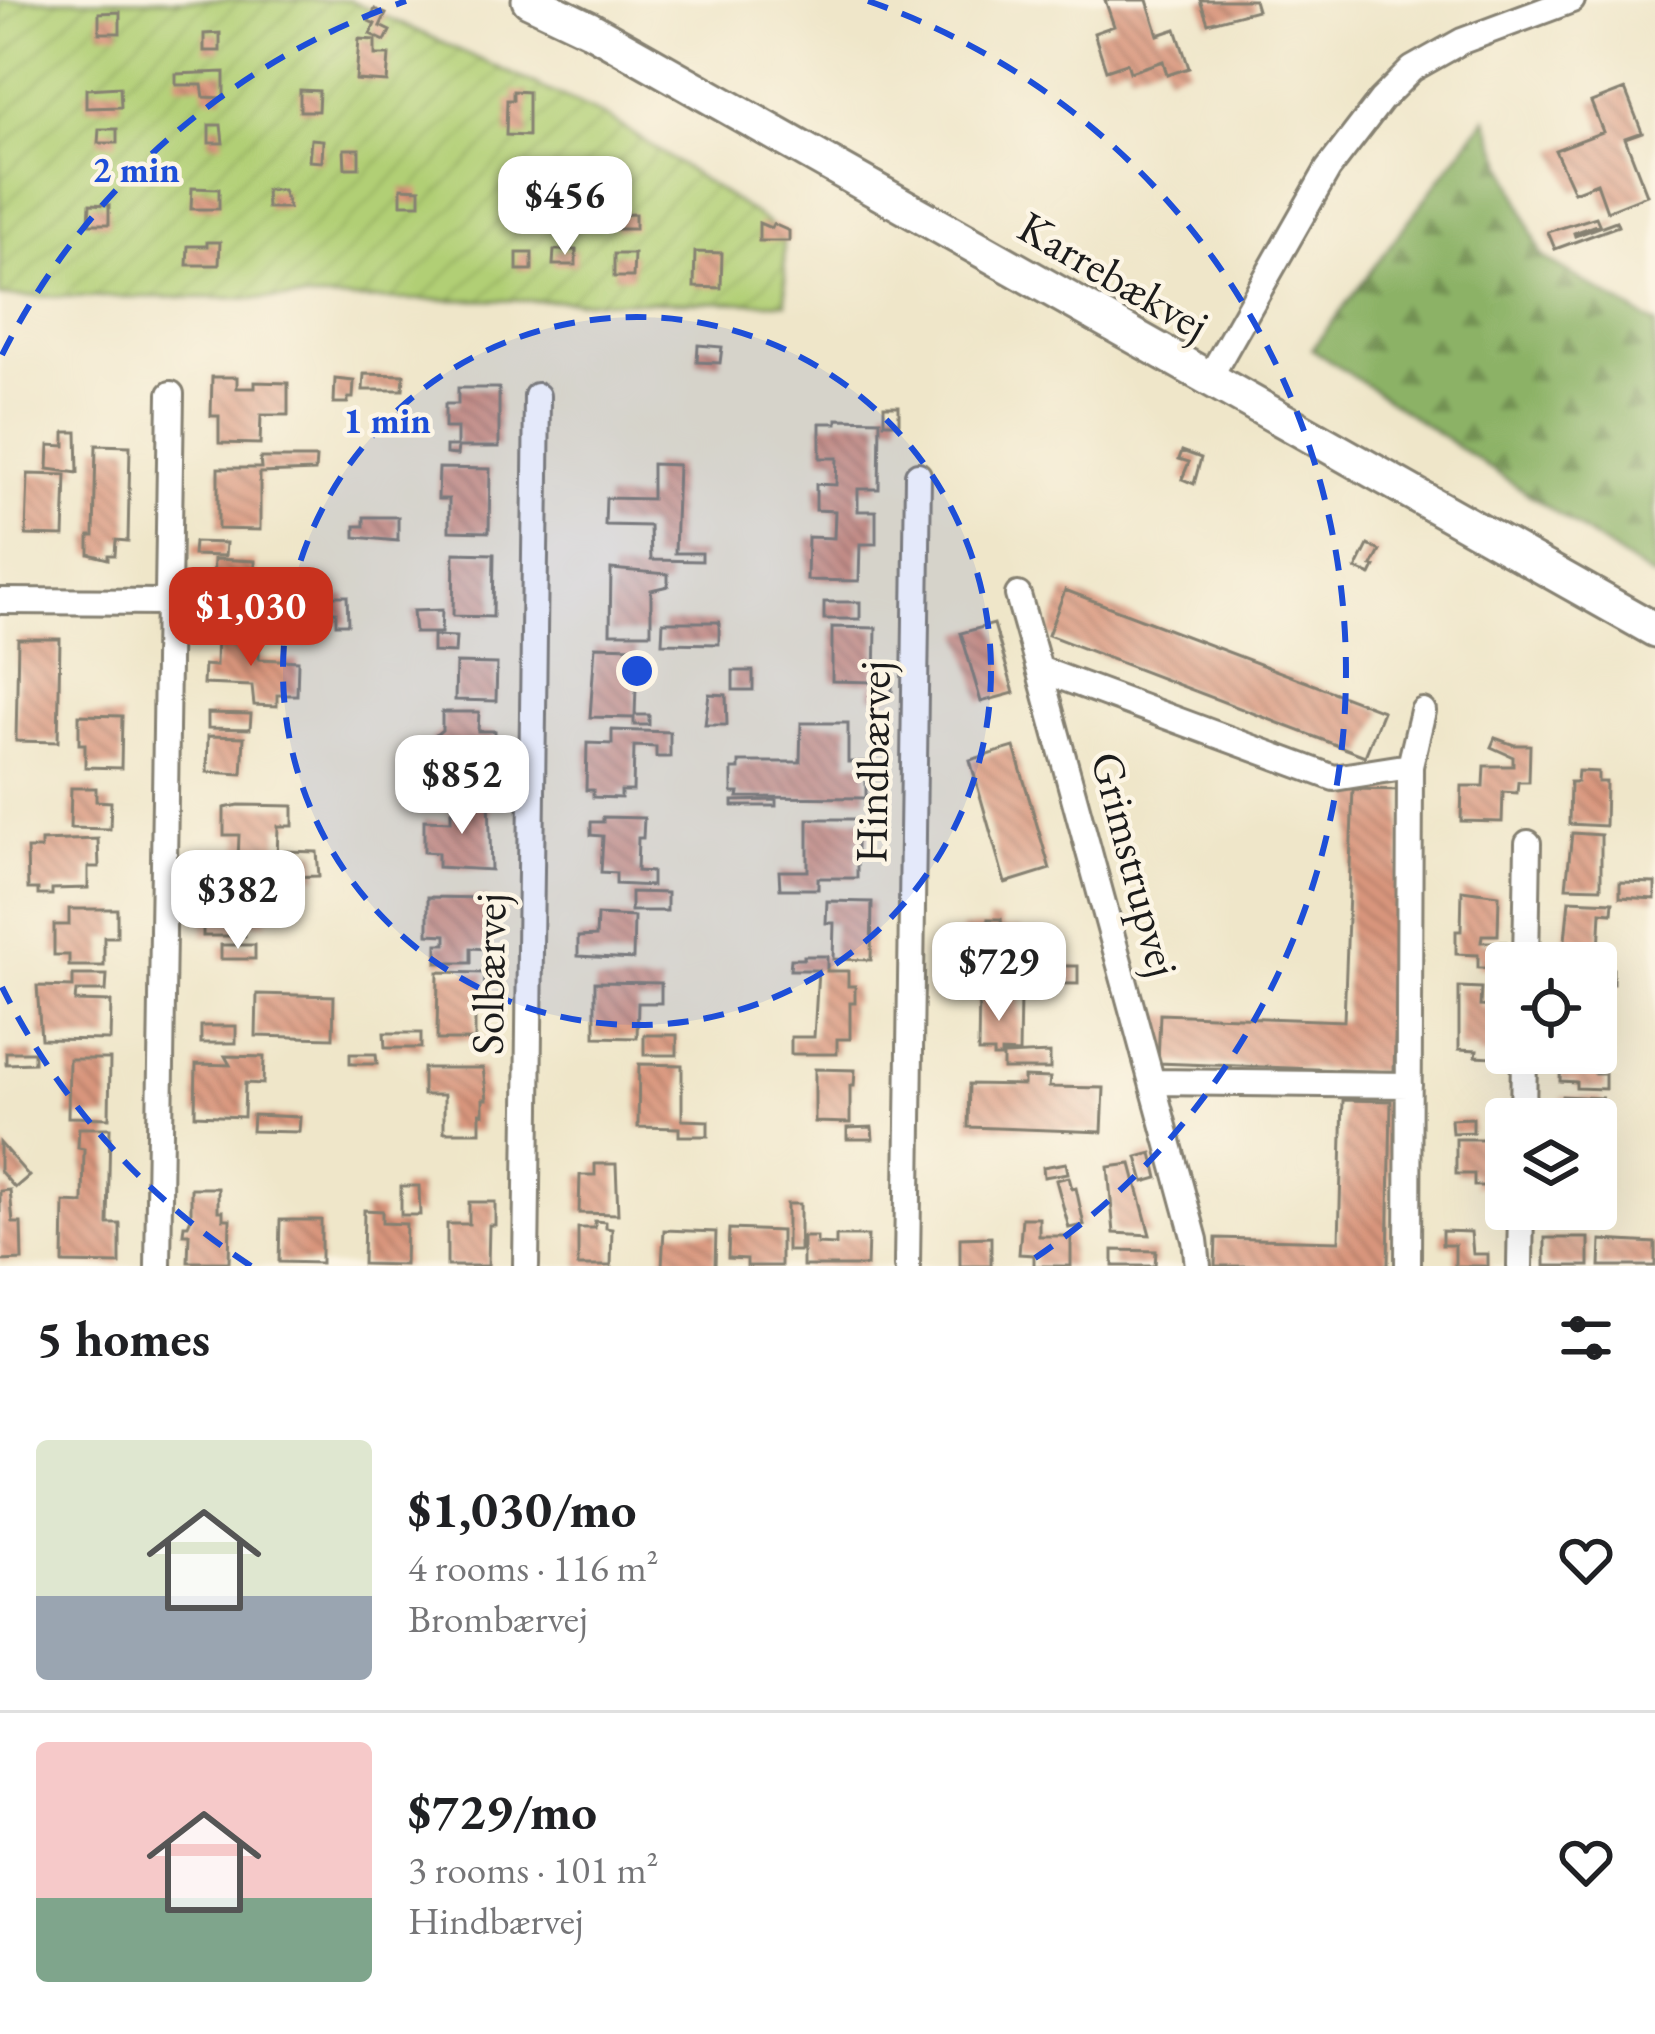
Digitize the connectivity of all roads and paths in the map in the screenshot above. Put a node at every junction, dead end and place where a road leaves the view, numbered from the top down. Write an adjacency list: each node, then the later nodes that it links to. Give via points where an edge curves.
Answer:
1 (529, 0): 3 (street, Karrebækvej)
2 (1572, 0): 3 (street, via 1462,40 1412,69 1381,100 1328,169)
3 (1208, 380): 10 (street, Karrebækvej)
4 (171, 394): 9 (street)
5 (537, 396): 20 (street, Solbærvej)
6 (918, 475): 21 (street, Hindbærvej)
7 (1018, 595): 11 (street, Grimstrupvej)
8 (0, 601): 9 (street)
9 (167, 602): 19 (street)
10 (1655, 630)
11 (1039, 669): 13 (street, Grimstrupvej, via 1334,778); 16 (street, Grimstrupvej)
12 (1423, 711): 13 (street)
13 (1410, 766): 17 (street)
14 (1528, 843): 15 (street)
15 (1526, 942)
16 (1152, 1082): 17 (street); 22 (street, Grimstrupvej)
17 (1408, 1084): 23 (street)
18 (1521, 1230): 24 (street)
19 (158, 1266)
20 (526, 1266)
21 (907, 1266)
22 (1198, 1266)
23 (1408, 1266)
24 (1520, 1266)

